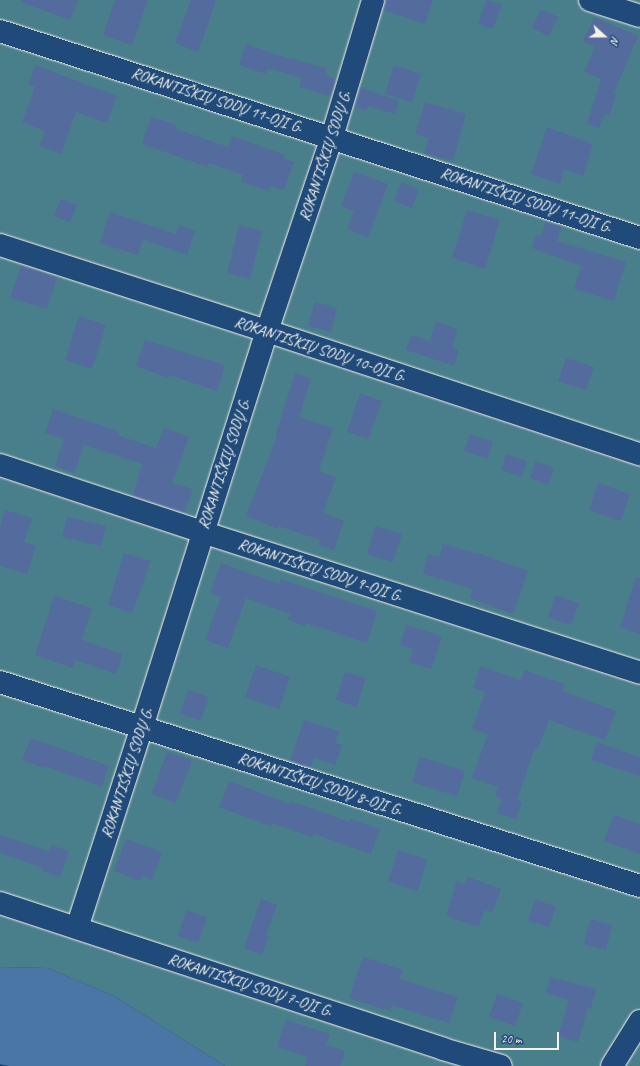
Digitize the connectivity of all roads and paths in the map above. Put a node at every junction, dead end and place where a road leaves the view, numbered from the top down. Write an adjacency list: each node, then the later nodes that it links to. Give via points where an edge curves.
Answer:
1 (373, 0): 5 (street, ROKANTIŠKIŲ SODŲ G.)
2 (590, 0): 3 (street)
3 (640, 16)
4 (0, 31): 5 (street, ROKANTIŠKIŲ SODŲ 11-OJI G.)
5 (332, 137): 6 (street, ROKANTIŠKIŲ SODŲ 11-OJI G.); 8 (street, ROKANTIŠKIŲ SODŲ G.)
6 (640, 238)
7 (0, 245): 8 (street, ROKANTIŠKIŲ SODŲ 10-OJI G.)
8 (267, 331): 9 (street, ROKANTIŠKIŲ SODŲ 10-OJI G.); 11 (street, ROKANTIŠKIŲ SODŲ G.)
9 (640, 454)
10 (0, 465): 11 (street, ROKANTIŠKIŲ SODŲ 9-OJI G.)
11 (202, 532): 12 (street, ROKANTIŠKIŲ SODŲ 9-OJI G.); 14 (street, ROKANTIŠKIŲ SODŲ G.)
12 (640, 673)
13 (0, 682): 14 (street, ROKANTIŠKIŲ SODŲ 8-OJI G.)
14 (142, 727): 15 (street, ROKANTIŠKIŲ SODŲ 8-OJI G.); 17 (street, ROKANTIŠKIŲ SODŲ G.)
15 (640, 886)
16 (0, 904): 17 (street, ROKANTIŠKIŲ SODŲ 7-OJI G.)
17 (77, 928): 19 (street, ROKANTIŠKIŲ SODŲ 7-OJI G.)
18 (640, 1021): 20 (street)
19 (501, 1066)
20 (612, 1066)

